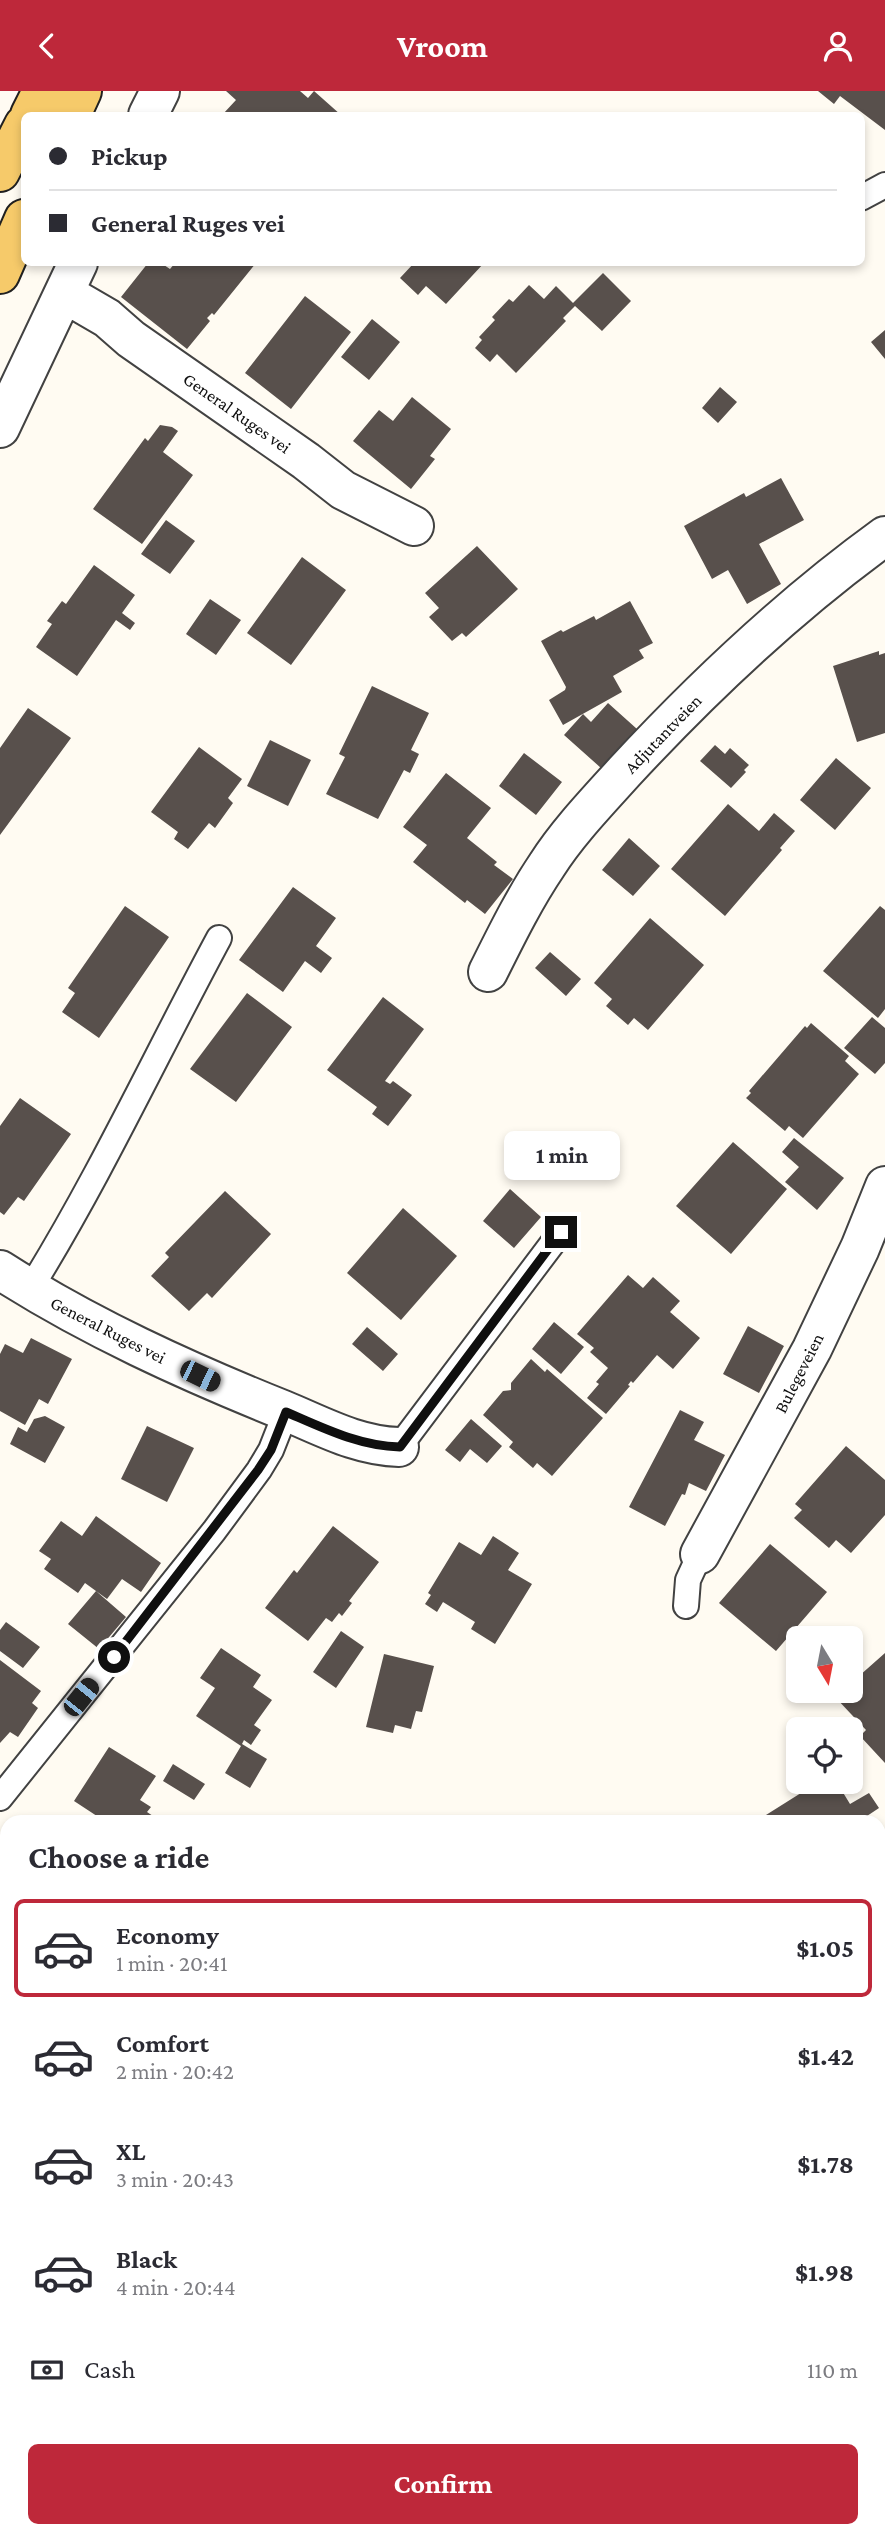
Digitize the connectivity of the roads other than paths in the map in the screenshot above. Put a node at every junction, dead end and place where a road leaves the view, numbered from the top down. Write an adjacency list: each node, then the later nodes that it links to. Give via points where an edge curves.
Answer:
1 (42, 91): 4 (main road)
2 (82, 91): 5 (main road)
3 (160, 91): 6 (street)
4 (32, 112)
5 (72, 112)
6 (150, 112)
7 (21, 131): 8 (main road)
8 (0, 172)
9 (885, 185): 10 (lane)
10 (865, 196)
11 (21, 226): 12 (main road)
12 (0, 274)
13 (71, 278): 14 (street, General Ruges vei); 15 (street, General Ruges vei, via 131,339 343,490)
14 (0, 428)
15 (414, 526)
16 (885, 536): 18 (street, Adjutantveien, via 796,606 659,734 547,864)
17 (219, 938): 21 (lane, via 101,1166)
18 (488, 972)
19 (885, 1186): 24 (street, Bulegeveien, via 812,1349)
20 (561, 1232): 23 (lane, General Ruges vei)
21 (15, 1280): 22 (street, General Ruges vei, via 219,1385)
22 (286, 1412): 23 (street, General Ruges vei, via 375,1447); 26 (lane, via 271,1450 244,1490)
23 (400, 1447)
24 (700, 1555): 25 (lane, via 688,1580)
25 (686, 1606)
26 (0, 1798)

